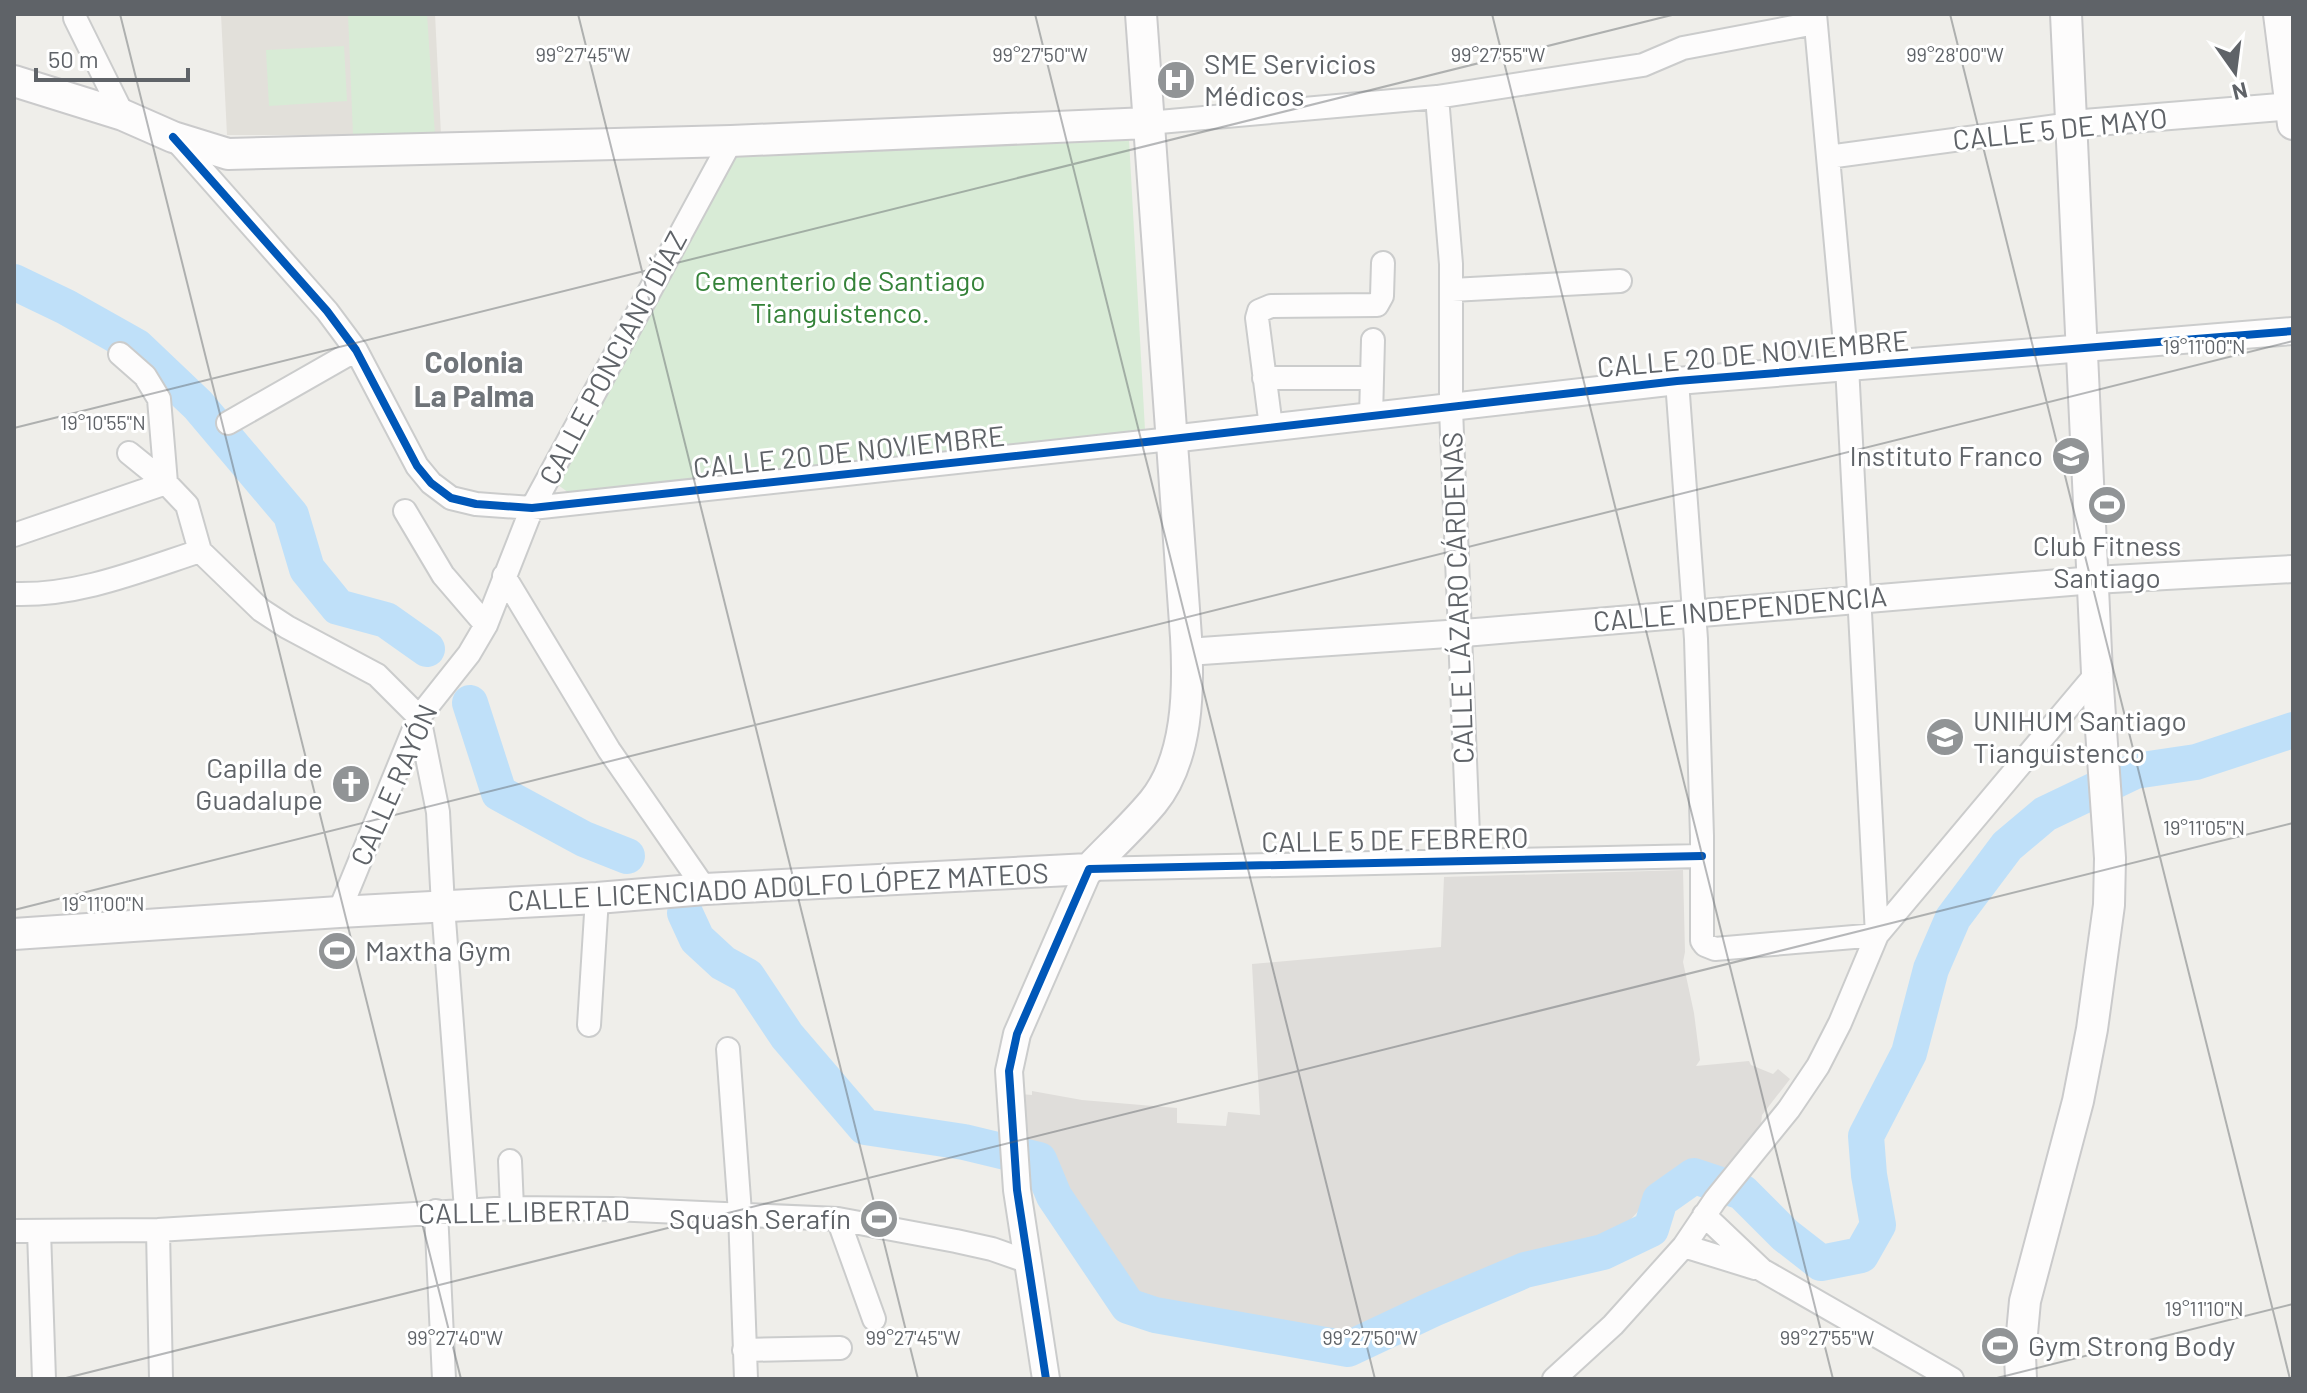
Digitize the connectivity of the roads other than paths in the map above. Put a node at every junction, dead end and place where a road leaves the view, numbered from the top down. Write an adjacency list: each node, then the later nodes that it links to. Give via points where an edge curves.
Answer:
1 (1141, 14): 10 (main road, CALLE LICENCIADO ADOLFO LÓPEZ MATEOS)
2 (2066, 14): 11 (main road)
3 (2279, 14): 8 (main road)
4 (75, 18): 9 (street)
5 (1815, 19): 7 (street, via 1683,48 1643,65); 14 (street)
6 (14, 81): 9 (main road)
7 (1437, 97): 10 (street); 17 (street, CALLE LÁZARO CÁRDENAS)
8 (2293, 112): 11 (street, CALLE 5 DE MAYO)
9 (123, 115): 12 (main road)
10 (1148, 123): 13 (main road); 31 (main road, CALLE LICENCIADO ADOLFO LÓPEZ MATEOS)
11 (2072, 124): 14 (street, CALLE 5 DE MAYO); 20 (main road)
12 (173, 137): 13 (main road, via 228,154); 21 (street, CALLE 20 DE NOVIEMBRE)
13 (731, 141): 34 (street, CALLE PONCIANO DÍAZ)
14 (1828, 157): 23 (street)
15 (1383, 263): 24 (street, via 1377,305 1271,306 1259,311)
16 (1620, 281): 17 (street)
17 (1452, 290): 27 (street, CALLE LÁZARO CÁRDENAS)
18 (2293, 331): 20 (street, CALLE 20 DE NOVIEMBRE)
19 (1373, 340): 25 (street)
20 (2081, 349): 23 (street, CALLE 20 DE NOVIEMBRE); 40 (main road)
21 (356, 350): 29 (street); 34 (street, CALLE 20 DE NOVIEMBRE, via 431,483 451,498)
22 (120, 354): 33 (street, via 145,376 159,399)
23 (1847, 366): 26 (street, CALLE 20 DE NOVIEMBRE); 42 (street)
24 (1264, 378): 25 (street); 30 (street)
25 (1371, 378): 28 (street)
26 (1677, 381): 27 (street, CALLE 20 DE NOVIEMBRE); 43 (street)
27 (1451, 409): 28 (street, CALLE 20 DE NOVIEMBRE); 45 (street, CALLE LÁZARO CÁRDENAS)
28 (1371, 417): 30 (street, CALLE 20 DE NOVIEMBRE)
29 (228, 423)
30 (1271, 427): 31 (street, CALLE 20 DE NOVIEMBRE)
31 (1171, 439): 34 (street, CALLE 20 DE NOVIEMBRE); 46 (main road, CALLE LICENCIADO ADOLFO LÓPEZ MATEOS)
32 (129, 453): 33 (street)
33 (166, 483): 36 (street); 37 (street, via 187,505)
34 (532, 508): 39 (street, CALLE PONCIANO DÍAZ)
35 (405, 511): 44 (street, via 436,565)
36 (14, 535)
37 (200, 551): 41 (street, via 90,587); 48 (street, via 261,610 377,675)
38 (2293, 569): 40 (street, CALLE INDEPENDENCIA)
39 (504, 576): 44 (street, CALLE PONCIANO DÍAZ); 52 (street, via 609,750)
40 (2094, 580): 42 (street, CALLE INDEPENDENCIA); 47 (main road)
41 (14, 594)
42 (1860, 599): 43 (street, CALLE INDEPENDENCIA); 57 (street)
43 (1694, 613): 45 (street, CALLE INDEPENDENCIA); 49 (street)
44 (486, 625): 48 (street, CALLE RAYÓN)
45 (1458, 633): 46 (street, CALLE INDEPENDENCIA); 50 (street, CALLE LÁZARO CÁRDENAS)
46 (1187, 652): 51 (main road, CALLE LICENCIADO ADOLFO LÓPEZ MATEOS, via 1183,722 1174,765 1155,800)
47 (2097, 673): 57 (street); 83 (main road, via 2109,905 2078,1101 2025,1301)
48 (419, 717): 54 (street, via 438,812); 55 (street, CALLE RAYÓN)
49 (1702, 856): 50 (street, CALLE 5 DE FEBRERO); 57 (street, via 1705,945 1715,949)
50 (1469, 860): 51 (street, CALLE 5 DE FEBRERO)
51 (1089, 869): 52 (main road, CALLE LICENCIADO ADOLFO LÓPEZ MATEOS); 71 (street, via 1017,1034 1009,1071 1017,1190)
52 (705, 889): 53 (main road, CALLE LICENCIADO ADOLFO LÓPEZ MATEOS)
53 (597, 898): 54 (main road, CALLE LICENCIADO ADOLFO LÓPEZ MATEOS); 58 (street)
54 (443, 906): 55 (main road); 63 (street)
55 (339, 912): 56 (main road)
56 (14, 934)
57 (1877, 935): 61 (street, via 1818,1066)
58 (589, 1025)
59 (728, 1049): 65 (street)
60 (510, 1161): 62 (street)
61 (1710, 1207): 70 (street); 72 (street)
62 (512, 1208): 63 (street, CALLE LIBERTAD); 65 (street, CALLE LIBERTAD)
63 (466, 1210): 64 (street, CALLE LIBERTAD)
64 (436, 1211): 67 (street, CALLE LIBERTAD); 78 (street)
65 (740, 1213): 66 (street, CALLE LIBERTAD); 75 (street)
66 (838, 1219): 71 (street, CALLE LIBERTAD, via 968,1244); 73 (street)
67 (158, 1230): 69 (street, CALLE LIBERTAD); 77 (street)
68 (14, 1231): 69 (street, CALLE LIBERTAD)
69 (39, 1231): 76 (street)
70 (1684, 1246): 72 (street); 81 (street, via 1613,1325)
71 (1029, 1262): 80 (street)
72 (1762, 1270): 82 (street)
73 (874, 1319)
74 (840, 1348): 75 (street)
75 (744, 1350): 79 (street)
76 (44, 1379)
77 (161, 1379)
78 (444, 1379)
79 (746, 1379)
80 (1046, 1379)
81 (1554, 1379)
82 (1952, 1379)
83 (2021, 1379)

